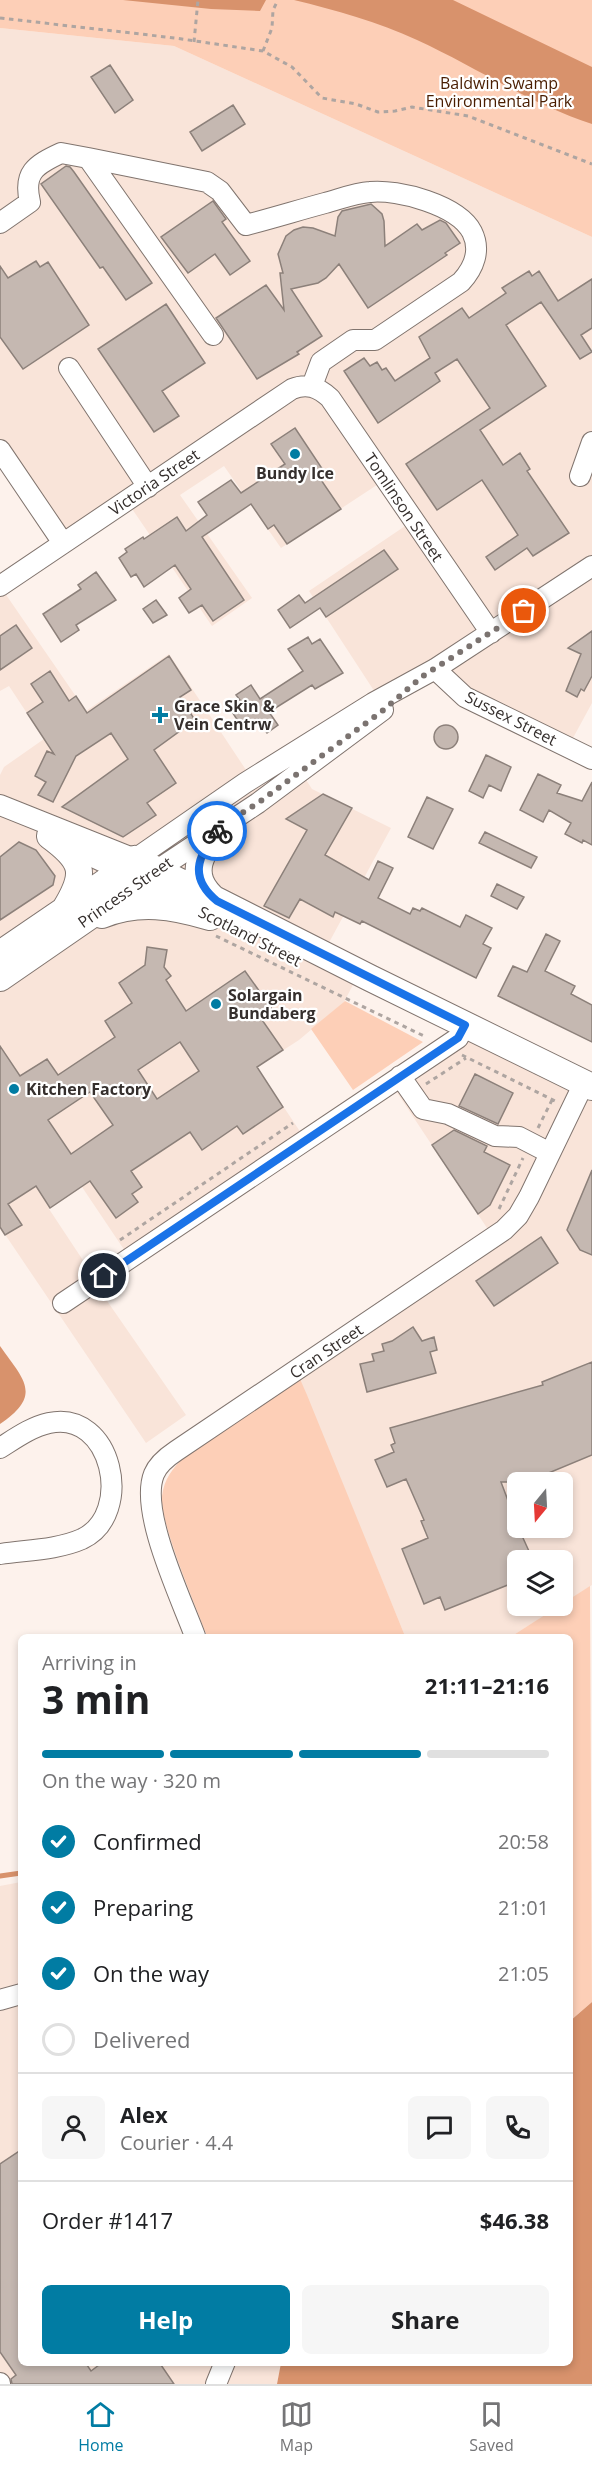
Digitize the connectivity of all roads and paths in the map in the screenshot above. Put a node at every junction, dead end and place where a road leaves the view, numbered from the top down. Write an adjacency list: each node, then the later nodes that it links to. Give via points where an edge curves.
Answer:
1 (198, 0): 4 (path)
2 (278, 0): 5 (path)
3 (0, 18): 4 (path)
4 (194, 42): 5 (path)
5 (263, 51): 7 (path, via 292,67 322,98 378,112 412,107 468,116)
6 (88, 158): 8 (street, via 61,153 33,171 26,187 30,202); 9 (street); 11 (street, via 207,182 220,191 246,225 372,191 429,201 449,209 467,224 476,245 475,261 467,276 375,340 353,340 321,362)
7 (592, 164)
8 (0, 223)
9 (213, 335)
10 (69, 368): 15 (street)
11 (312, 386): 15 (street, Victoria Street, via 292,389); 19 (street, Tomlinson Street, via 330,398)
12 (592, 442): 14 (street)
13 (0, 450): 16 (street)
14 (580, 476)
15 (148, 487): 16 (street, Victoria Street)
16 (63, 543): 18 (street, Victoria Street)
17 (592, 566): 19 (street, Princess Street)
18 (0, 586)
19 (491, 633): 20 (street, Princess Street)
20 (429, 673): 21 (street, Sussex Street, via 465,697); 23 (street, Princess Street, via 258,803); 25 (street, Princess Street, via 245,783)
21 (592, 759)
22 (4, 807): 24 (street, Scotland Street); 25 (street, Scotland Street, via 53,825)
23 (223, 825): 25 (street, Princess Street); 26 (main road, via 204,850 198,872)
24 (50, 836): 25 (street, Scotland Street); 27 (main road, via 75,857 79,872)
25 (138, 870): 26 (main road, Scotland Street); 27 (main road, Princess Street)
26 (212, 917): 27 (main road, via 170,906 145,905); 30 (main road, Scotland Street); 30 (path)
27 (71, 918): 28 (main road, Princess Street); 29 (main road, Princess Street)
28 (2, 948)
29 (0, 978)
30 (458, 1042): 31 (street); 32 (path); 33 (main road, Scotland Street); 34 (path)
31 (400, 1076): 32 (street); 40 (street)
32 (412, 1094): 36 (street, via 426,1110 448,1114 495,1136 519,1137)
33 (584, 1096): 34 (path); 37 (street, Cran Street)
34 (552, 1100): 36 (path)
35 (293, 1123): 39 (path)
36 (531, 1143): 37 (street); 38 (path)
37 (550, 1153): 43 (street, Cran Street, via 518,1216 497,1236 163,1461 151,1484 150,1506)
38 (497, 1212)
39 (120, 1240)
40 (63, 1303)
41 (0, 1448): 42 (street, via 34,1427 51,1422 80,1426 101,1446 111,1481 107,1509 82,1539)
42 (0, 1554)
43 (194, 1634)
44 (18, 1995): 45 (street)
45 (0, 2000)
46 (223, 2366): 47 (street)
47 (216, 2384)

